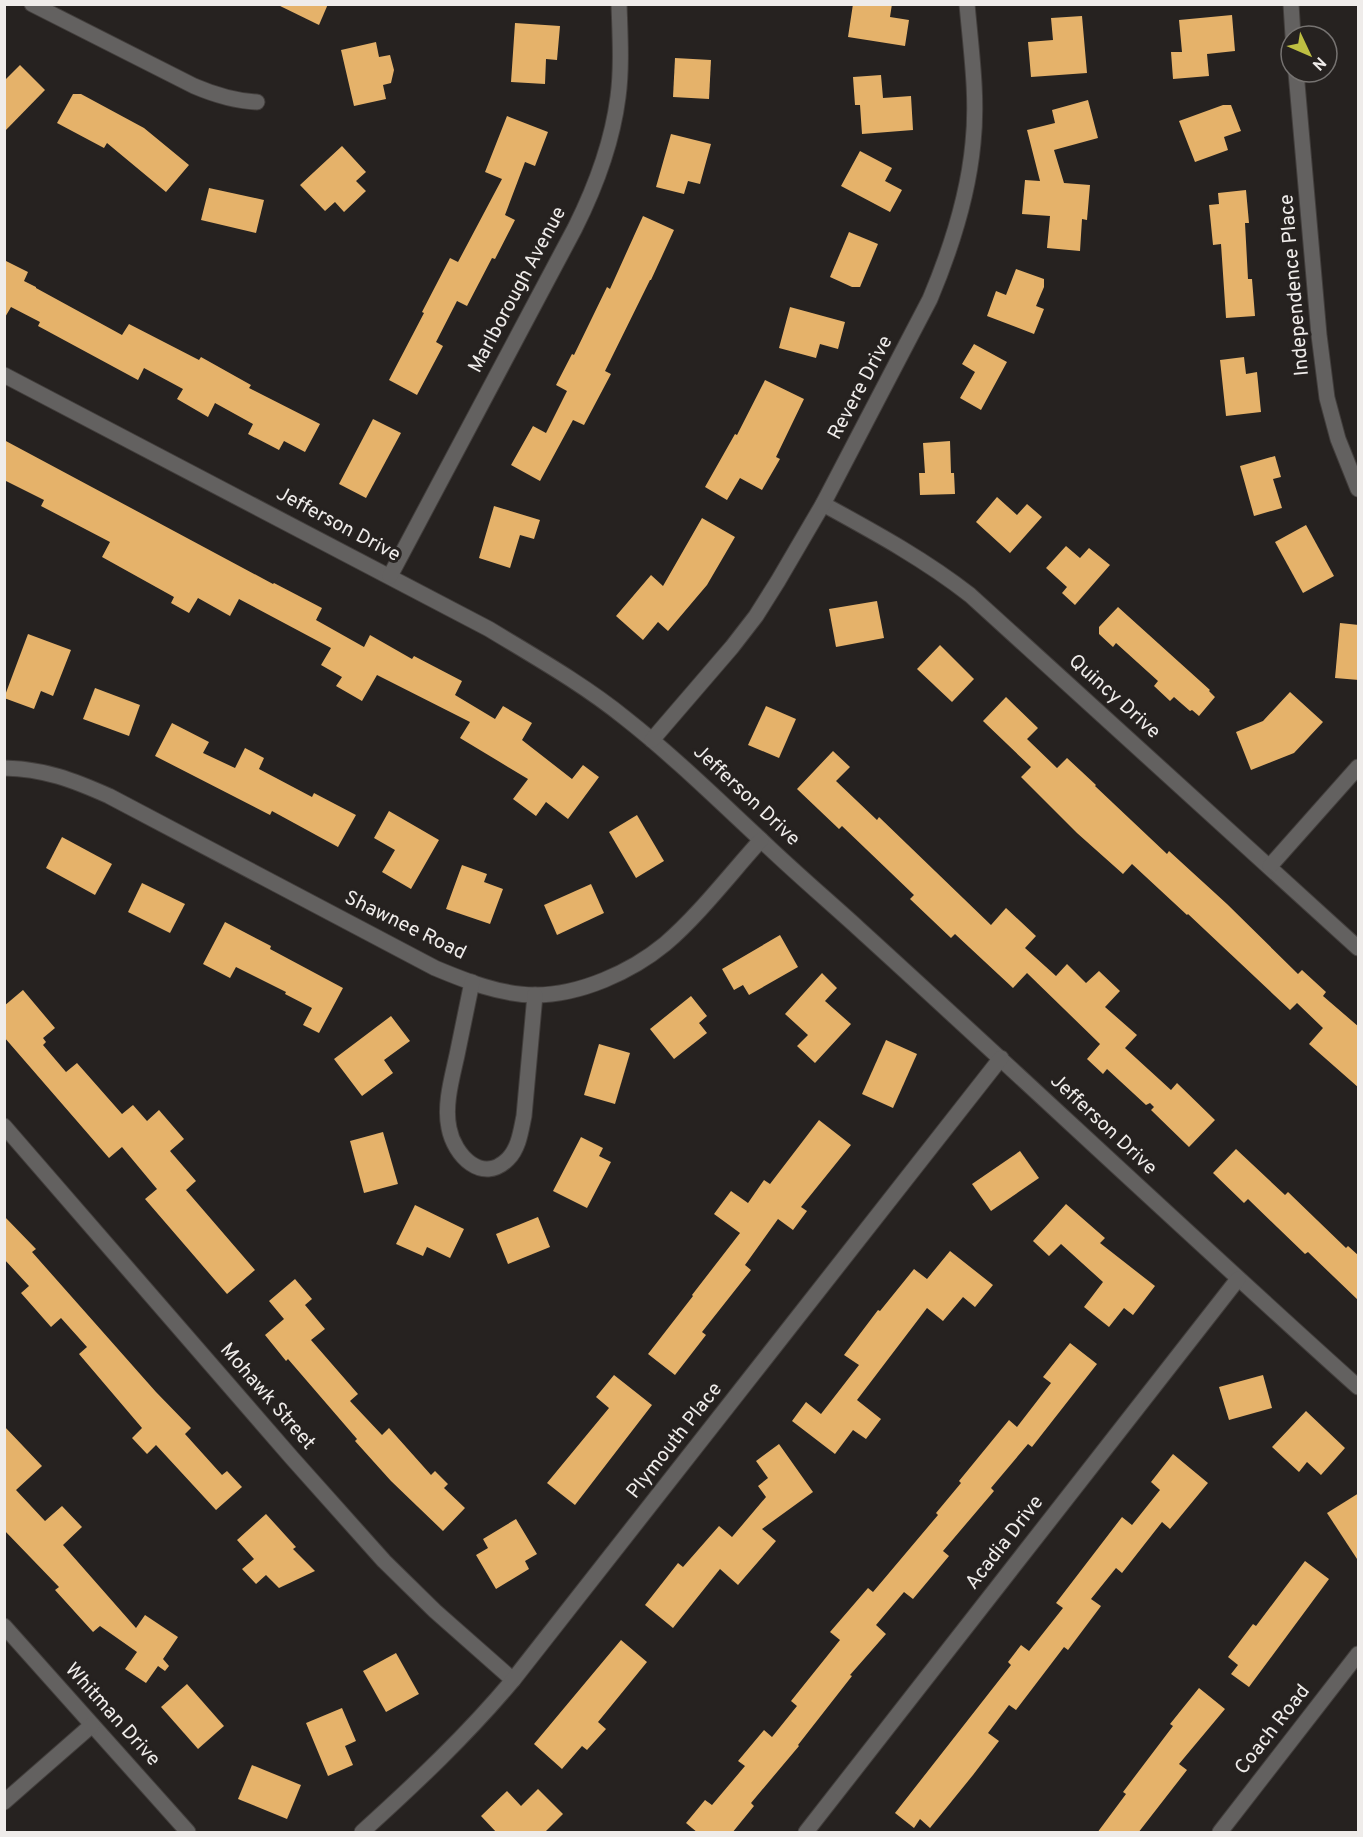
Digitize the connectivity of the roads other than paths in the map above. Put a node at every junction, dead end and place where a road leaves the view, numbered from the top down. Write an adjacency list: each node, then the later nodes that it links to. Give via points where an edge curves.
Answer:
1 (32, 4): 7 (street, via 218,96)
2 (619, 4): 11 (street, Marlborough Avenue, via 618,95 599,177)
3 (967, 4): 10 (street, Revere Drive, via 974,83 973,143 958,220 930,298)
4 (1291, 4): 5 (street)
5 (1292, 24)
6 (1297, 84): 9 (street, Independence Place, via 1327,398 1338,439)
7 (257, 102)
8 (4, 375): 11 (street, Jefferson Drive)
9 (1359, 489)
10 (823, 504): 12 (street, Revere Drive, via 756,616); 16 (street, Quincy Drive, via 949,578)
11 (390, 576): 12 (street, Jefferson Drive, via 541,660 592,693)
12 (652, 740): 15 (street, Jefferson Drive)
13 (1359, 767): 16 (street)
14 (4, 768): 18 (street, Shawnee Road, via 29,769 92,789 435,968)
15 (761, 840): 19 (street, Shawnee Road, via 677,932 648,956 591,984); 20 (street, Jefferson Drive)
16 (1270, 866): 17 (street, Quincy Drive)
17 (1359, 948)
18 (472, 982): 19 (street, Shawnee Road); 19 (street, via 450,1088 449,1127 462,1156 473,1166 484,1169 507,1159 521,1132)
19 (535, 995)
20 (1001, 1058): 22 (street, Jefferson Drive); 26 (street, Plymouth Place)
21 (4, 1126): 26 (street, Mohawk Street, via 384,1561)
22 (1238, 1278): 23 (street, Jefferson Drive); 31 (street, Acadia Drive)
23 (1359, 1387)
24 (4, 1626): 27 (street, Whitman Drive)
25 (1359, 1654): 32 (street, Coach Road)
26 (513, 1680): 30 (street, Plymouth Place, via 465,1735)
27 (92, 1725): 28 (street); 29 (street, Whitman Drive)
28 (4, 1802)
29 (188, 1833)
30 (362, 1833)
31 (806, 1833)
32 (1220, 1833)

